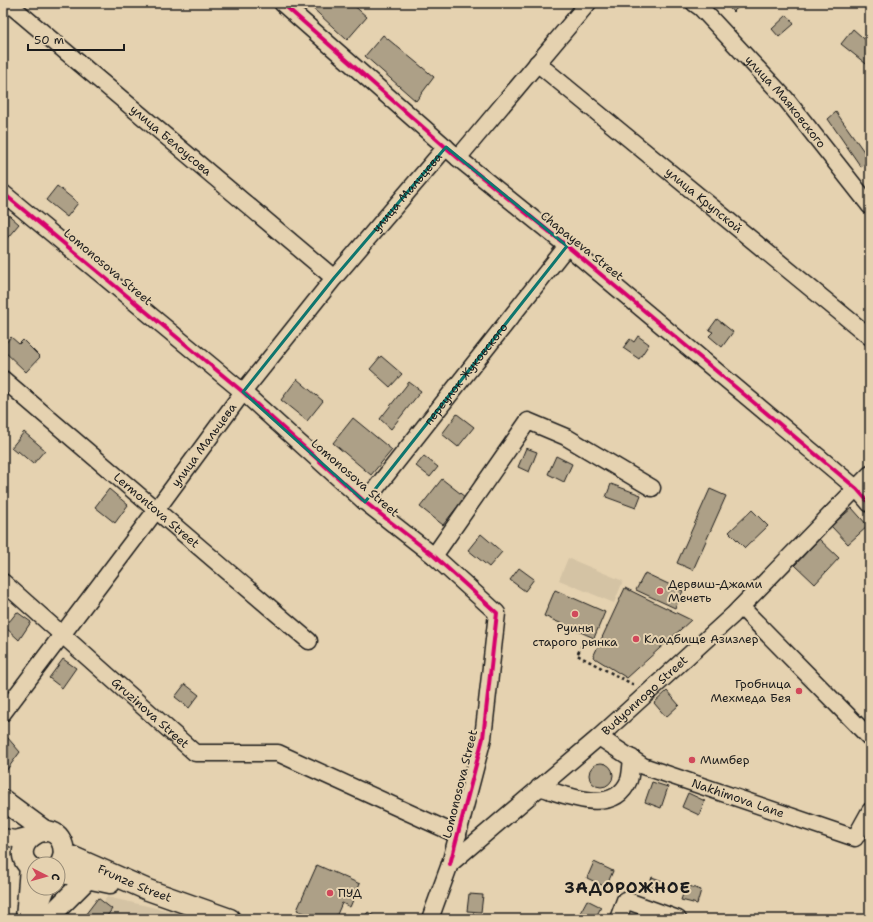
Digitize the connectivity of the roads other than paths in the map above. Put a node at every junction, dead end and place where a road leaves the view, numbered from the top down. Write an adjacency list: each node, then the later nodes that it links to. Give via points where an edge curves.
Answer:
1 (8, 3): 11 (street, улица Белоусова)
2 (282, 3): 6 (street, Chapayeva Street)
3 (588, 3): 5 (street, улица Мальцева)
4 (694, 3): 9 (street, улица Маяковского, via 785,98)
5 (537, 63): 7 (street, улица Мальцева); 12 (street, улица Крупской)
6 (446, 147): 7 (street, Chapayeva Street); 11 (street, улица Мальцева)
7 (458, 158): 10 (street, Chapayeva Street)
8 (3, 193): 14 (street, Lomonosova Street)
9 (870, 206)
10 (567, 246): 17 (street, Chapayeva Street); 18 (street, переулок Жуковского)
11 (334, 278): 14 (street, улица Мальцева)
12 (870, 337)
13 (3, 379): 20 (street, Lermontova Street)
14 (243, 392): 18 (street, Lomonosova Street); 20 (street, улица Мальцева)
15 (870, 474): 17 (street, Budyonnogo Street)
16 (652, 488): 21 (street, via 566,437 528,421)
17 (857, 489): 19 (street, Chapayeva Street); 23 (street, Budyonnogo Street)
18 (365, 502): 21 (street, Lomonosova Street)
19 (870, 504)
20 (157, 509): 24 (street, улица Мальцева); 25 (street, Lermontova Street)
21 (434, 556): 34 (street, Lomonosova Street, via 497,613 483,738)
22 (3, 582): 24 (street, Gruzinova Street)
23 (741, 607): 27 (street, Budyonnogo Street); 28 (street)
24 (63, 634): 26 (street, улица Мальцева); 34 (street, Gruzinova Street, via 195,753 278,752)
25 (309, 641)
26 (3, 713)
27 (599, 736): 29 (street, Nakhimova Lane); 30 (street, Budyonnogo Street)
28 (870, 738)
29 (632, 758): 30 (street, via 629,780 620,793 605,802 582,800); 33 (street, Nakhimova Lane, via 643,766 856,838)
30 (539, 787): 40 (street, Budyonnogo Street)
31 (3, 800): 37 (main road)
32 (3, 811): 37 (main road)
33 (870, 811)
34 (458, 836): 40 (street, Lomonosova Street)
35 (3, 837): 37 (street, via 15,839)
36 (3, 848): 37 (street)
37 (31, 849): 38 (main road, via 56,836 61,841); 46 (main road)
38 (61, 856)
39 (66, 862): 43 (main road, Frunze Street)
40 (450, 864): 50 (street, Budyonnogo Street)
41 (66, 874): 42 (main road)
42 (88, 878): 43 (main road); 48 (main road)
43 (148, 890): 45 (main road, Frunze Street)
44 (42, 896): 47 (main road)
45 (204, 915): 49 (main road, Frunze Street)
46 (26, 919)
47 (33, 919)
48 (48, 919)
49 (230, 919)
50 (430, 919)
51 (618, 919): 52 (street, via 625,900)
52 (678, 919)

